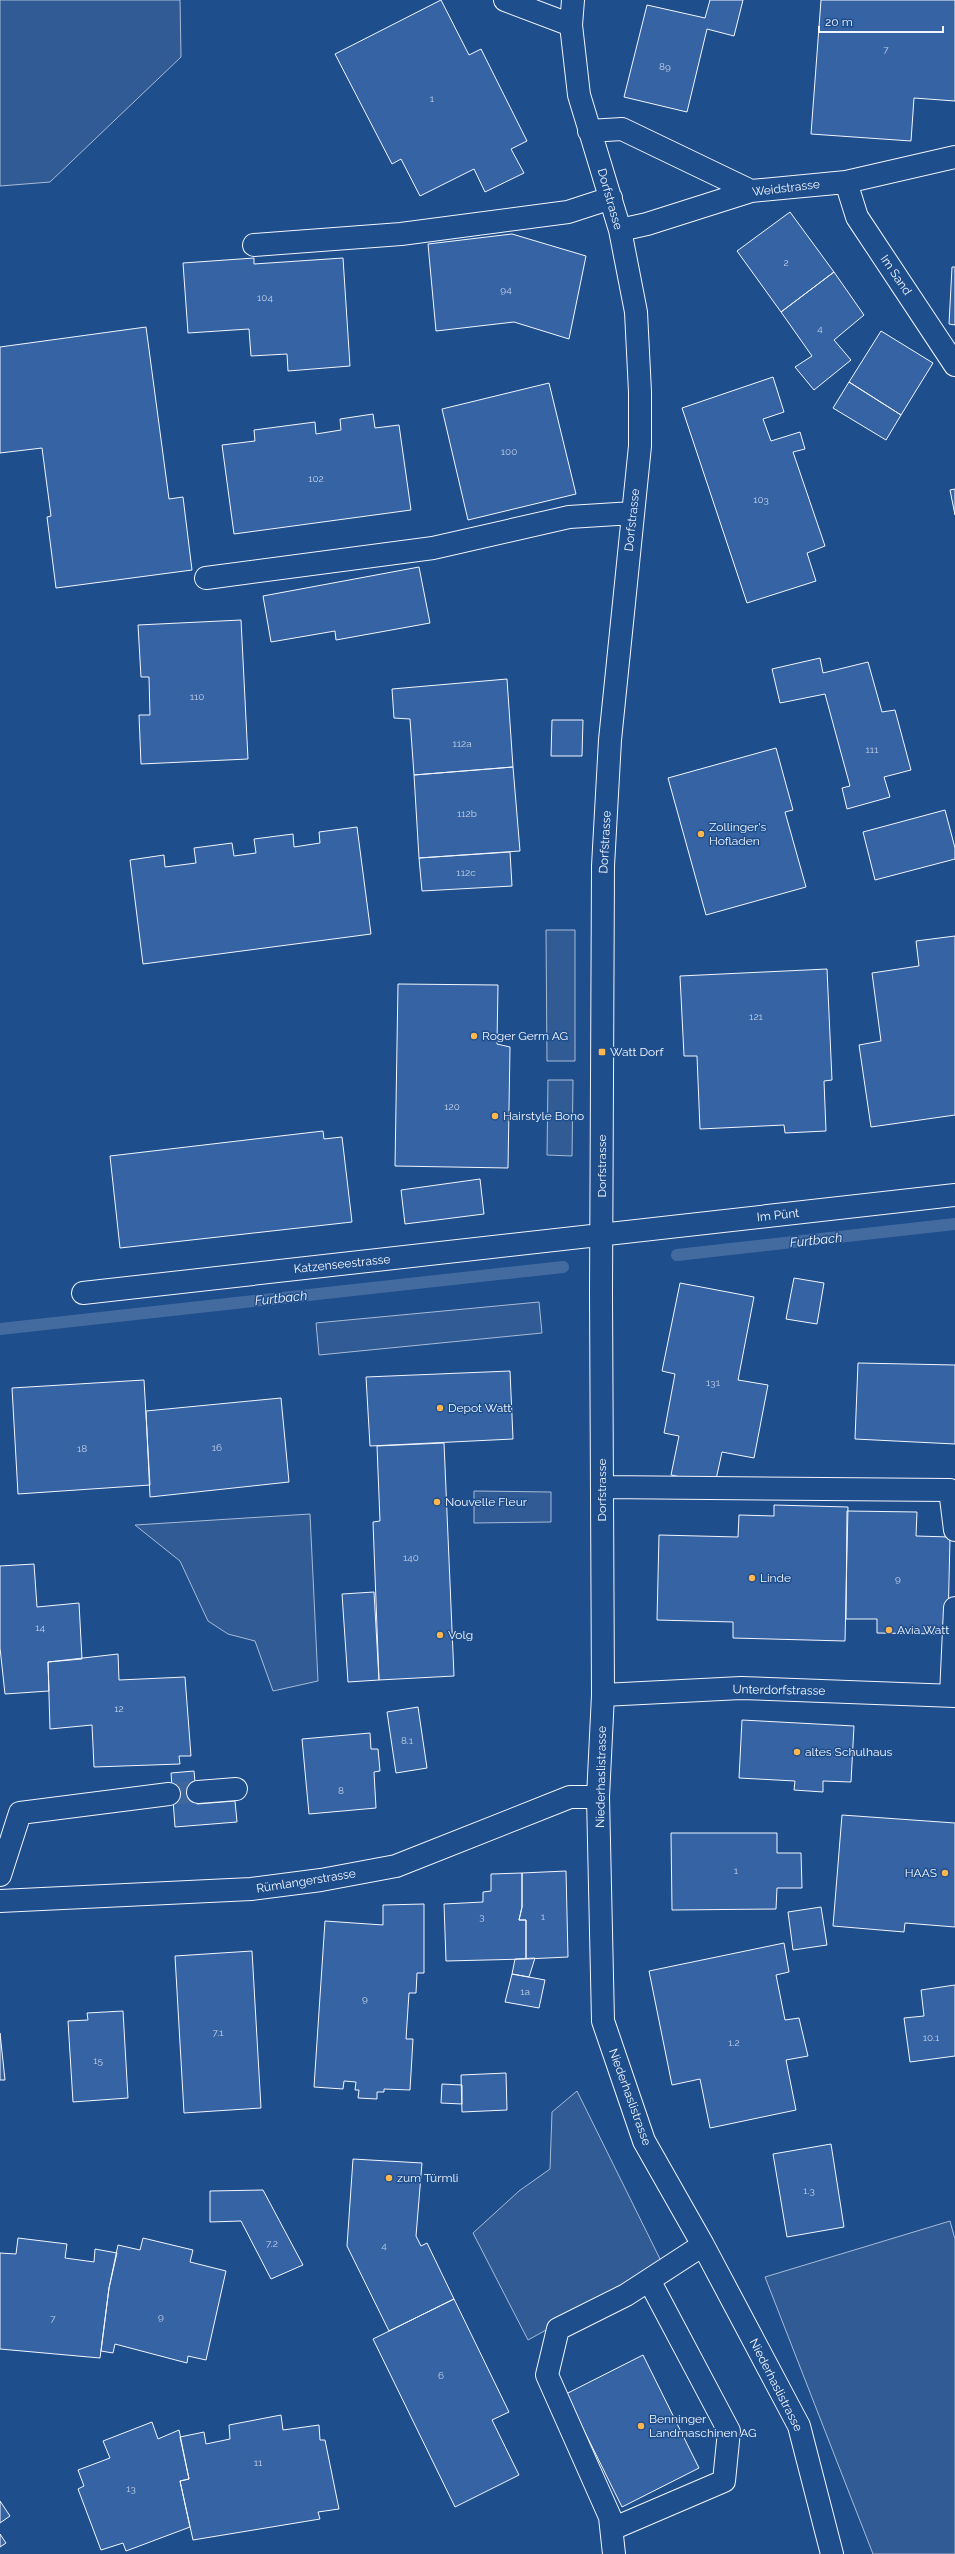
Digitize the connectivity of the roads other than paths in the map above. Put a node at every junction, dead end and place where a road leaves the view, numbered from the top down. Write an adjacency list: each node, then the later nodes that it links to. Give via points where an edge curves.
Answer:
1 (505, 0): 3 (street)
2 (573, 0): 3 (street, Dorfstrasse)
3 (571, 25): 4 (street, Dorfstrasse, via 579,95)
4 (590, 131): 7 (street, via 622,128); 8 (street, Dorfstrasse)
5 (955, 157): 6 (street, Weidstrasse)
6 (846, 182): 7 (street, Weidstrasse); 11 (street, Im Sand, via 857,217)
7 (751, 192): 9 (street, Weidstrasse)
8 (611, 198): 9 (street, Dorfstrasse); 10 (street, via 568,212 401,234)
9 (620, 230): 12 (street, Dorfstrasse, via 636,312 640,392 640,446)
10 (254, 245)
11 (955, 365)
12 (633, 513): 13 (street, via 569,517 433,548); 15 (street, Dorfstrasse, via 610,740 603,866)
13 (206, 578)
14 (955, 1195): 15 (street, Im Pünt)
15 (602, 1234): 16 (street, Katzenseestrasse); 17 (street, Dorfstrasse)
16 (83, 1293)
17 (602, 1487): 18 (street, via 950,1490); 20 (street, Dorfstrasse)
18 (955, 1530)
19 (955, 1608): 21 (street)
20 (603, 1694): 21 (street, Unterdorfstrasse, via 741,1688); 25 (street, Niederhaslistrasse)
21 (953, 1696)
22 (236, 1789): 23 (street)
23 (198, 1792)
24 (169, 1794): 26 (street, via 20,1813)
25 (598, 1797): 27 (street, Rümlangerstrasse, via 570,1797 396,1866 321,1880 251,1889); 28 (street, Niederhaslistrasse, via 603,2021 644,2141)
26 (0, 1875)
27 (0, 1901)
28 (704, 2245): 29 (street); 32 (street, Niederhaslistrasse, via 799,2426)
29 (649, 2280): 30 (street, via 626,2296 558,2329 547,2375 610,2517); 30 (street, via 729,2432 724,2481)
30 (612, 2529): 31 (street)
31 (614, 2554)
32 (832, 2554)

